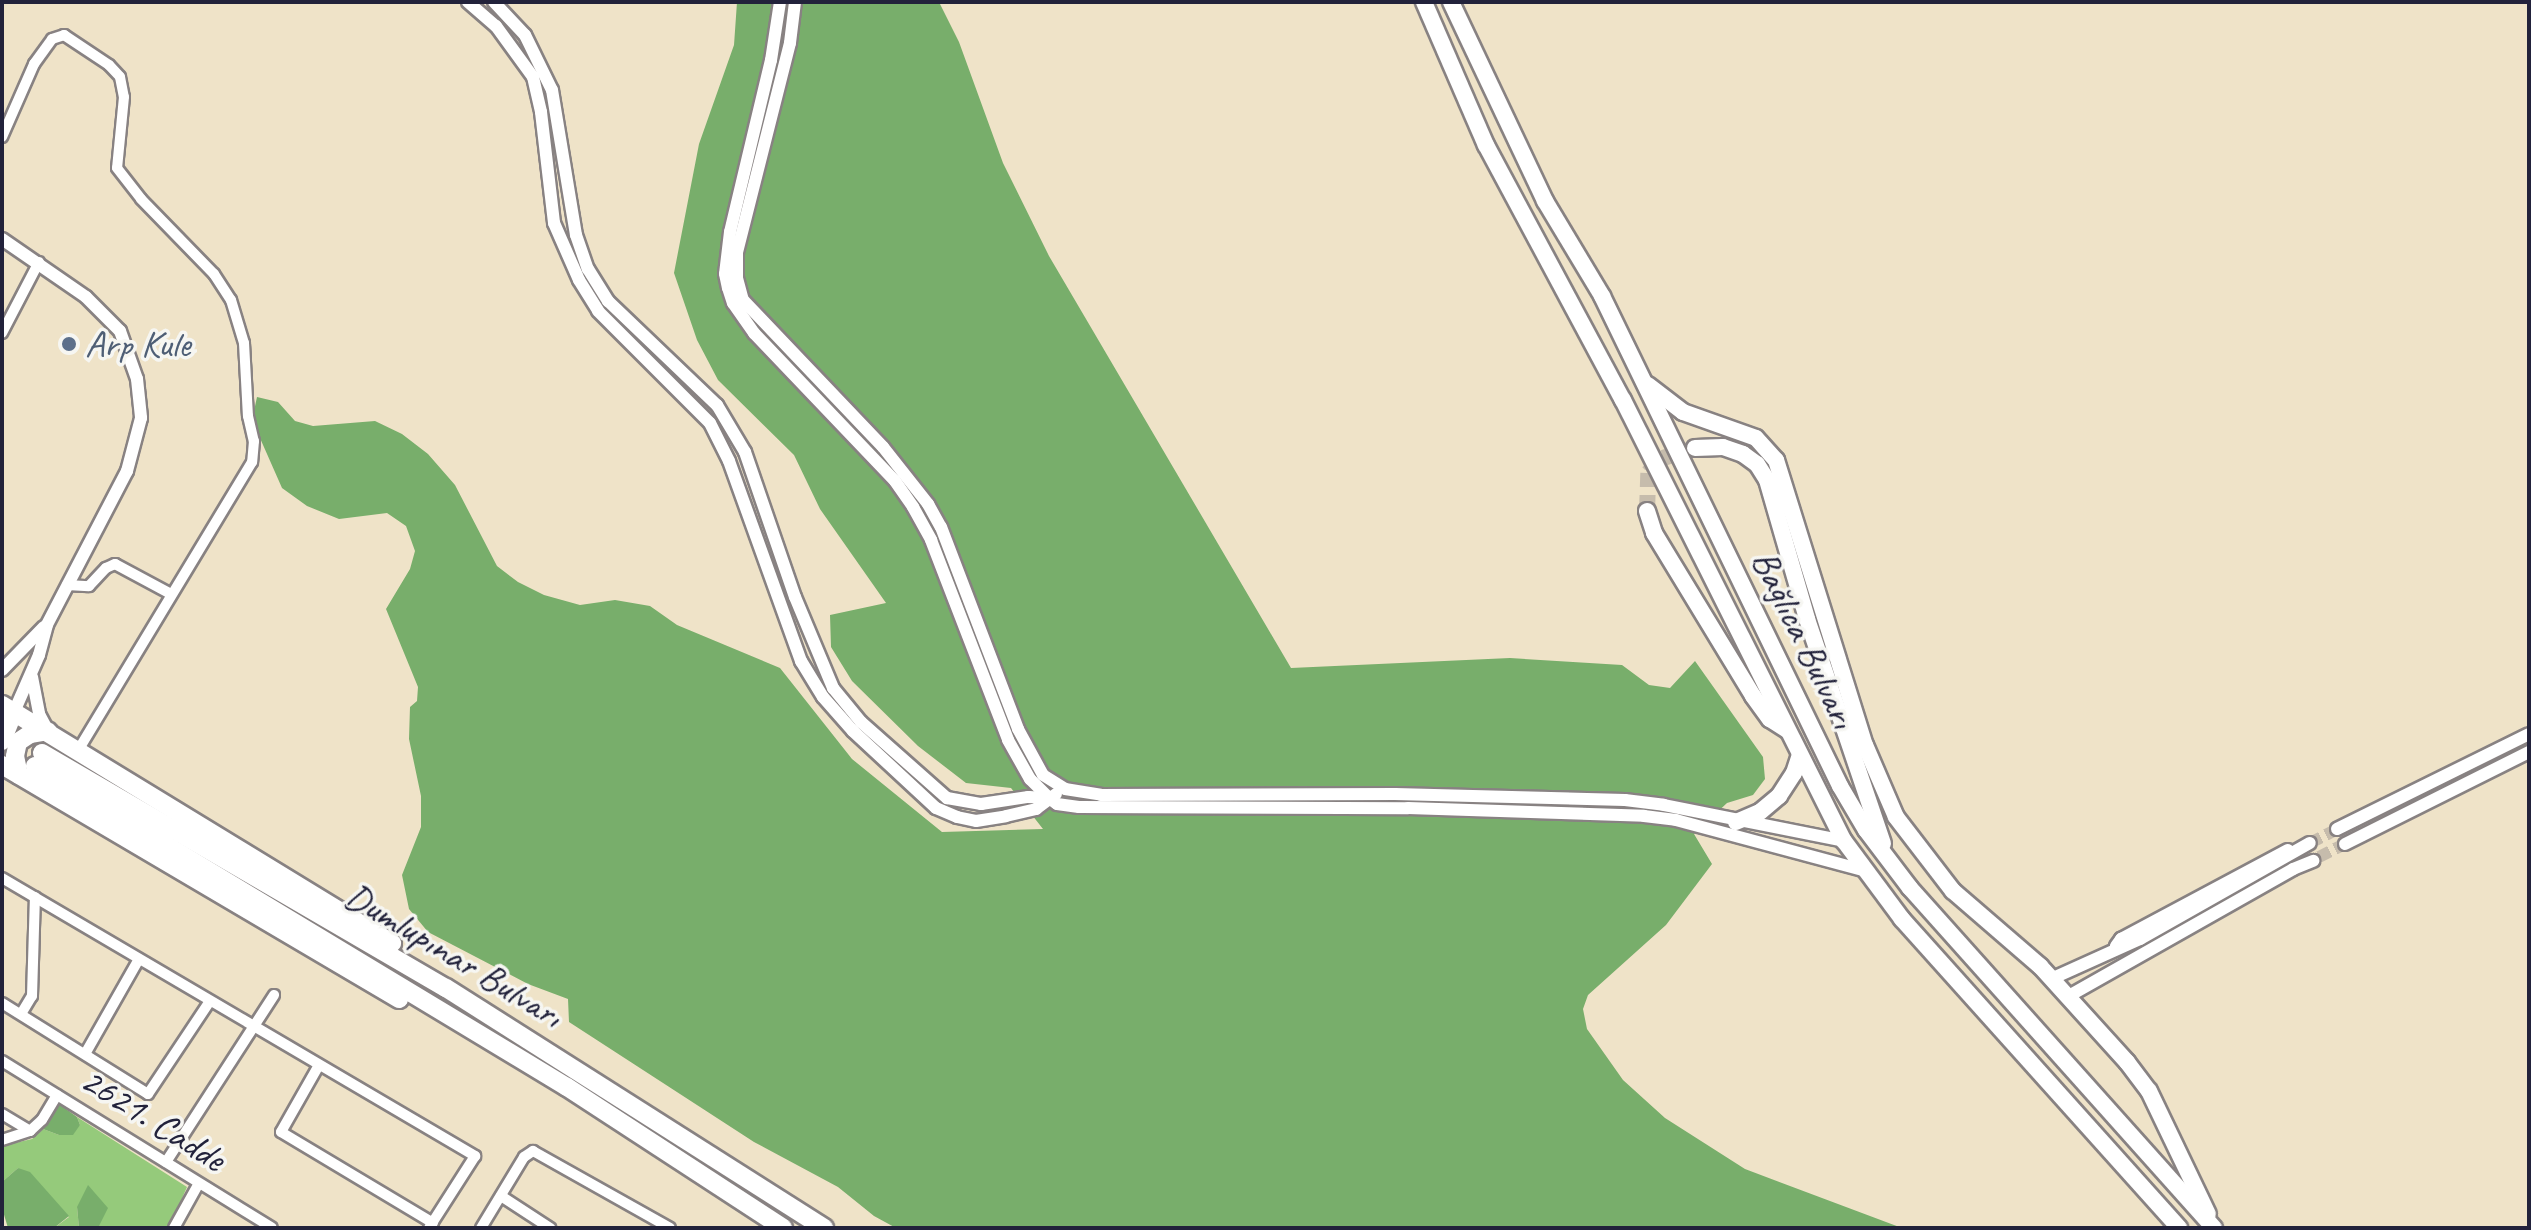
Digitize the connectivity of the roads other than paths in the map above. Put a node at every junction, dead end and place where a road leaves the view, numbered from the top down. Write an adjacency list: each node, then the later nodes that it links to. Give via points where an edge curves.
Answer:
1 (468, 2): 33 (street, via 496,26 533,77 554,223 579,280 598,311 710,423 729,461 801,661 823,697 936,808 976,821 1036,809)
2 (494, 2): 33 (street, via 525,35 552,90 576,235 588,269 608,301 717,405 738,440 833,688 861,722 947,798 981,804)
3 (780, 2): 33 (street, via 730,232 725,274 733,303 754,333 895,481 913,507 931,540 1008,740 1030,779)
4 (795, 2): 32 (street, via 790,43 737,252 743,300 883,447 928,504 1018,729 1043,775)
5 (1424, 2): 22 (main road, Bağlıca Bulvarı, via 1486,145 1623,400)
6 (1451, 2): 11 (main road, Bağlıca Bulvarı, via 1545,201 1602,296)
7 (2, 137): 15 (street, via 34,64 52,39 64,35 89,51 120,77 124,97 117,168 214,274 231,300 244,343 252,462)
8 (2, 239): 9 (street)
9 (39, 262): 10 (street); 14 (street, via 120,331 140,399 133,456)
10 (2, 333)
11 (1637, 371): 31 (main road, via 1672,405 1756,438 1776,460); 40 (main road, Bağlıca Bulvarı, via 1840,786)
12 (1695, 448): 25 (main road, via 1723,447 1743,454 1767,480)
13 (1647, 511): 22 (main road, via 1654,533 1753,696 1770,719)
14 (67, 585): 15 (street, via 89,586 115,564); 16 (street)
15 (171, 594): 26 (street)
16 (47, 625): 17 (street); 19 (street)
17 (7, 661): 18 (street)
18 (2, 670)
19 (31, 673): 20 (street); 21 (street)
20 (8, 708): 21 (highway); 24 (highway)
21 (48, 731): 26 (highway); 30 (highway, via 18,742 15,756)
22 (1788, 731): 28 (main road, Bağlıca Bulvarı)
23 (2529, 734): 35 (street)
24 (2, 741)
25 (1849, 750): 31 (main road); 40 (main road)
26 (78, 751): 55 (highway, via 427,965)
27 (2529, 752): 38 (street)
28 (1800, 755): 34 (main road, via 1779,796); 36 (main road, Bağlıca Bulvarı)
29 (2, 765): 30 (highway)
30 (32, 765): 55 (highway, Dumlupınar Bulvarı); 76 (highway, Dumlupınar Bulvarı, via 342,969 439,1021 466,1026)
31 (1880, 783): 50 (main road, via 1896,817 1937,873)
32 (1065, 789): 33 (street); 34 (street, via 1101,795 1625,800)
33 (1049, 798): 41 (street, via 1079,807 1408,808 1644,816)
34 (1736, 822): 36 (street)
35 (2337, 829)
36 (1844, 841): 41 (main road, Bağlıca Bulvarı)
37 (2310, 843): 44 (street)
38 (2345, 844)
39 (2316, 859): 44 (street)
40 (1891, 864): 70 (main road, Bağlıca Bulvarı)
41 (1863, 870): 68 (main road, Bağlıca Bulvarı)
42 (2, 878): 43 (street)
43 (35, 897): 48 (street); 56 (street, via 32,996)
44 (2220, 902): 45 (street); 46 (street, via 2121,939); 47 (street); 49 (street, via 2149,957)
45 (2140, 939): 46 (street); 47 (street)
46 (2113, 949): 50 (street)
47 (2146, 952): 49 (street)
48 (139, 959): 53 (street); 58 (street)
49 (2132, 963): 52 (street)
50 (2051, 979): 52 (main road)
51 (274, 995): 57 (street)
52 (2067, 997): 70 (main road, via 2149,1091)
53 (210, 1001): 57 (street); 58 (street, via 148,1094)
54 (2, 1003): 56 (street)
55 (477, 1007): 77 (highway, Dumlupınar Bulvarı)
56 (21, 1014): 58 (street)
57 (254, 1027): 60 (street); 65 (street)
58 (85, 1054)
59 (2, 1061): 61 (street, 2621. Cadde)
60 (319, 1065): 69 (street, via 281,1132); 69 (street, via 475,1156)
61 (57, 1095): 63 (street); 65 (street, 2621. Cadde)
62 (2, 1114): 63 (street)
63 (30, 1131): 64 (street)
64 (2, 1140)
65 (166, 1162): 66 (street, 2621. Cadde)
66 (199, 1183): 71 (street); 72 (street, 2621. Cadde)
67 (501, 1196): 73 (street); 74 (street); 75 (street, via 533,1151)
68 (2156, 1202): 78 (main road, Bağlıca Bulvarı); 79 (main road)
69 (431, 1225)
70 (2214, 1227)
71 (174, 1228)
72 (272, 1228)
73 (481, 1228)
74 (550, 1228)
75 (670, 1228)
76 (783, 1228)
77 (824, 1228)
78 (2163, 1228)
79 (2179, 1228)

